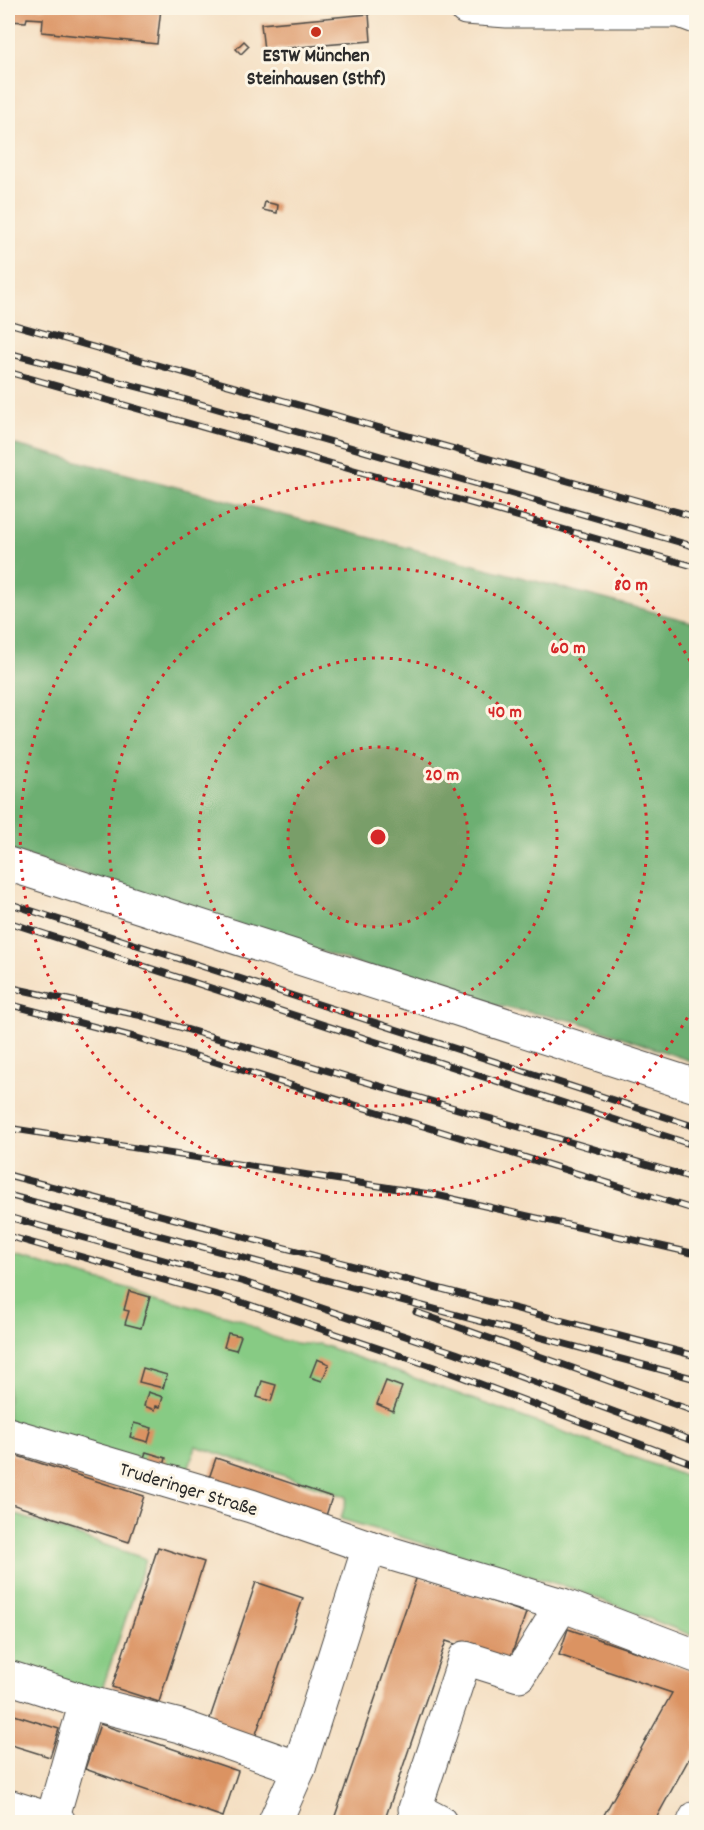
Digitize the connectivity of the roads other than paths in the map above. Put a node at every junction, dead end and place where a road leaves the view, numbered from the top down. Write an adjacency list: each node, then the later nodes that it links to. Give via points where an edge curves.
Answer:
1 (466, 8): 2 (street, via 680,10)
2 (696, 17)
3 (8, 864): 4 (street)
4 (696, 1086)
5 (8, 1434): 6 (street, Truderinger Straße, via 251,1506)
6 (369, 1547): 7 (street, Truderinger Straße); 11 (street)
7 (562, 1605): 8 (street, Truderinger Straße); 16 (street, via 519,1676 465,1658 415,1809)
8 (696, 1656)
9 (8, 1677): 10 (street)
10 (86, 1702): 11 (street, via 180,1726); 14 (street)
11 (299, 1768): 15 (street)
12 (8, 1806): 14 (street)
13 (696, 1818): 17 (street)
14 (55, 1821)
15 (275, 1822)
16 (440, 1822)
17 (694, 1822)

